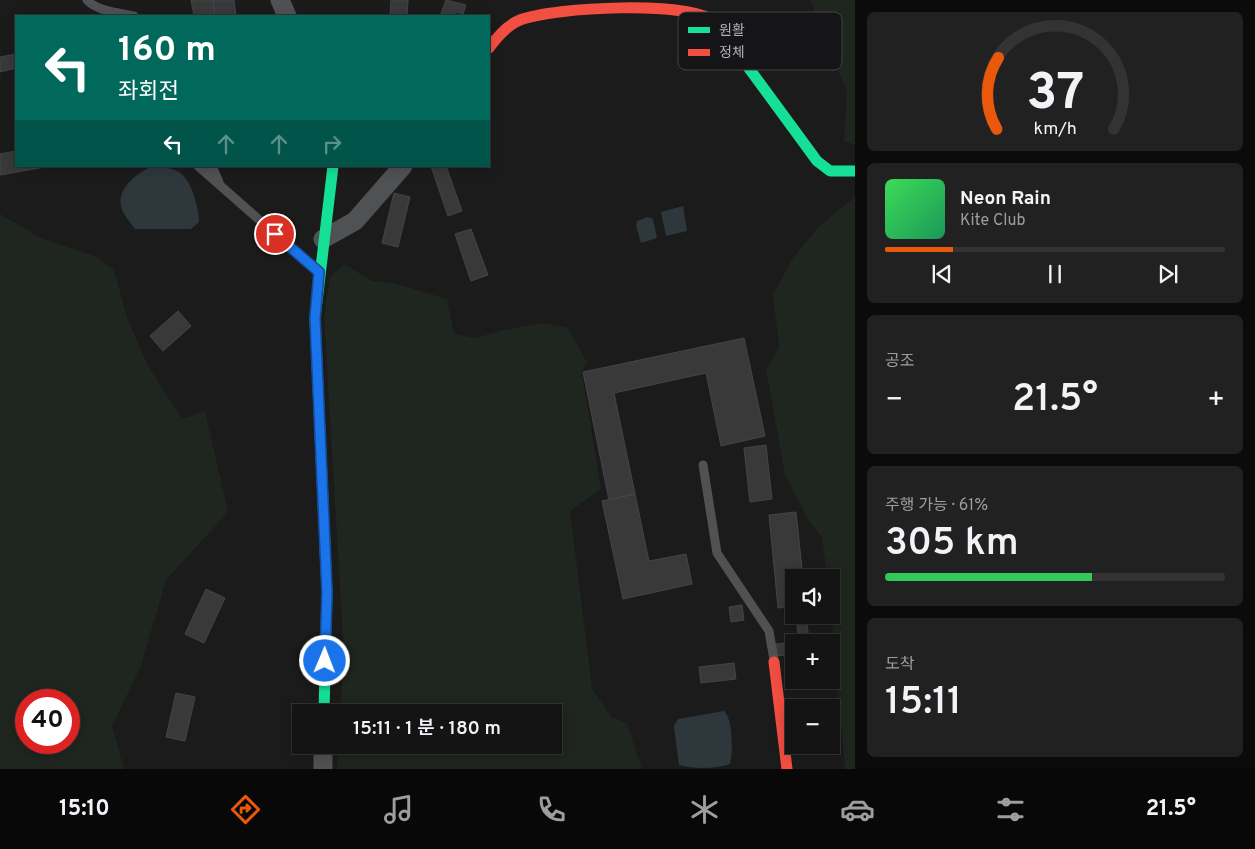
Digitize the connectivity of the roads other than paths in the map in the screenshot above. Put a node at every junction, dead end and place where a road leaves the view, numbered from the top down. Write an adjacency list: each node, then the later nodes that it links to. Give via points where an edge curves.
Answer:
1 (87, 0): 4 (lane, via 105,9)
2 (280, 0): 5 (street)
3 (700, 12): 6 (street, via 674,5 619,4 534,16 509,27)
4 (130, 15)
5 (287, 15)
6 (490, 47)
7 (751, 70): 12 (street, via 825,169 835,173)
8 (199, 167): 13 (lane)
9 (212, 167): 13 (lane)
10 (333, 167): 14 (street)
11 (402, 167): 14 (street, via 355,220)
12 (855, 171)
13 (220, 185): 15 (lane)
14 (323, 239): 15 (street)
15 (319, 272): 18 (street, via 315,318 327,592)
16 (703, 465): 17 (lane, via 717,553 769,631)
17 (774, 662): 21 (street)
18 (324, 704)
19 (323, 754): 20 (street)
20 (323, 769)
21 (788, 769)

